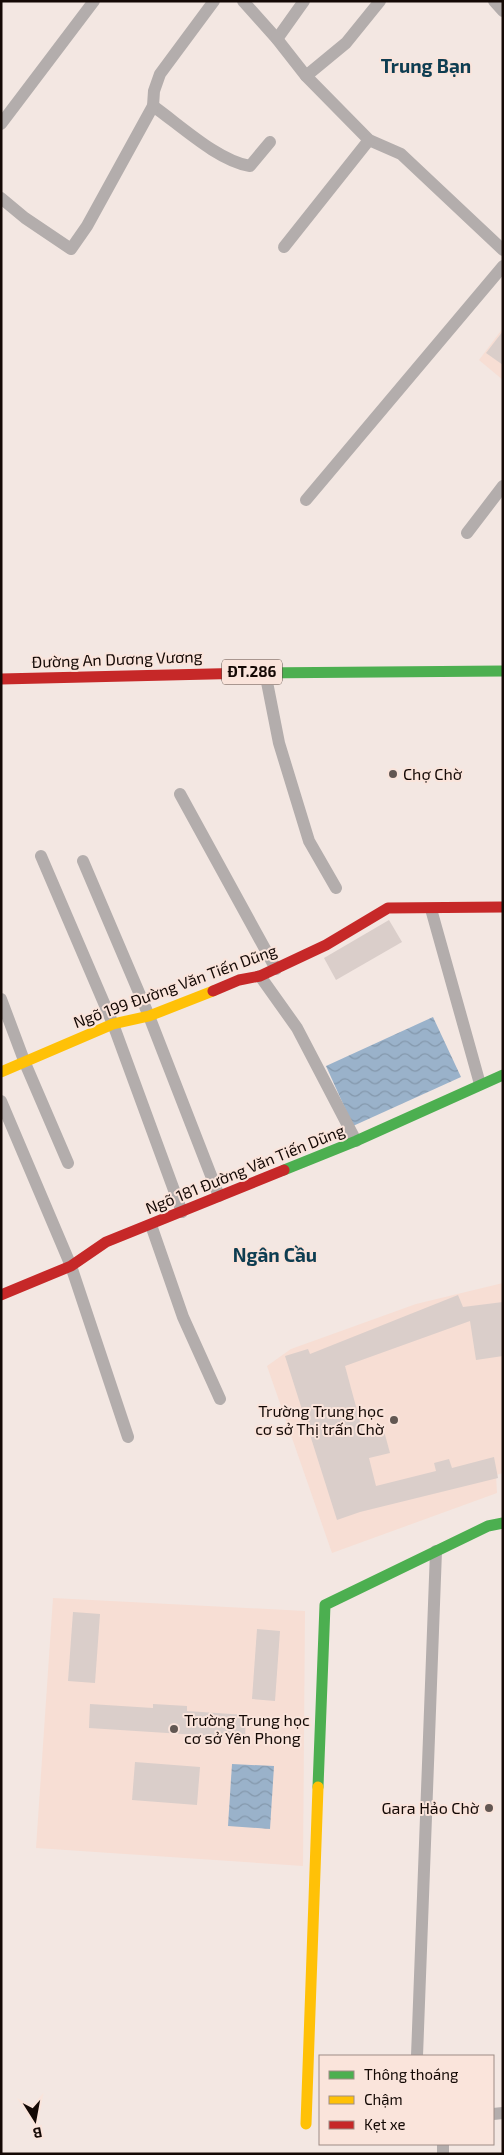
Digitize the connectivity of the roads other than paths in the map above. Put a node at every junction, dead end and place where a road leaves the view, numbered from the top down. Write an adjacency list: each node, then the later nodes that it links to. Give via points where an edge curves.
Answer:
1 (94, 1): 11 (street)
2 (214, 1): 10 (street, via 160,74)
3 (243, 1): 8 (street)
4 (304, 1): 8 (street)
5 (380, 1): 9 (street, via 346,43)
6 (494, 1): 7 (street)
7 (503, 11)
8 (277, 39): 9 (street)
9 (306, 76): 12 (street)
10 (153, 106): 13 (street, via 217,152 240,164 250,166); 14 (street, via 71,249)
11 (1, 124)
12 (370, 140): 15 (street); 16 (street, via 401,154)
13 (270, 142)
14 (1, 198)
15 (284, 247)
16 (503, 250)
17 (503, 266): 19 (street)
18 (503, 486): 20 (street)
19 (306, 500)
20 (467, 533)
21 (503, 671): 22 (street, Đường An Dương Vương / ĐT.286)
22 (265, 672): 23 (street, Đường An Dương Vương / ĐT.286); 27 (street, via 279,743 309,841)
23 (1, 678)
24 (180, 794): 30 (street)
25 (41, 856): 34 (street)
26 (83, 861): 33 (street)
27 (336, 888)
28 (503, 907): 29 (street, Ngõ 199 Đường Văn Tiến Dũng)
29 (431, 910): 30 (street, Ngõ 199 Đường Văn Tiến Dũng, via 388,908 326,945); 38 (street)
30 (276, 968): 31 (street, Ngõ 199 Đường Văn Tiến Dũng)
31 (260, 976): 33 (street, Ngõ 199 Đường Văn Tiến Dũng, via 239,980); 40 (street, via 297,1028)
32 (1, 999): 35 (street)
33 (149, 1016): 34 (street, Ngõ 199 Đường Văn Tiến Dũng); 42 (street)
34 (113, 1024): 35 (street, Ngõ 199 Đường Văn Tiến Dũng); 43 (street)
35 (25, 1062): 36 (street, Ngõ 199 Đường Văn Tiến Dũng); 41 (street)
36 (1, 1072)
37 (503, 1075): 38 (street, Ngõ 181 Đường Văn Tiến Dũng)
38 (480, 1084): 40 (street, Ngõ 181 Đường Văn Tiến Dũng)
39 (1, 1101): 45 (street)
40 (356, 1141): 42 (street, Ngõ 181 Đường Văn Tiến Dũng)
41 (68, 1163)
42 (218, 1196): 43 (street, Ngõ 181 Đường Văn Tiến Dũng)
43 (182, 1212): 44 (street, Ngõ 181 Đường Văn Tiến Dũng)
44 (151, 1225): 45 (street, Ngõ 181 Đường Văn Tiến Dũng, via 106,1242); 47 (street, via 183,1317)
45 (71, 1266): 46 (street, Ngõ 181 Đường Văn Tiến Dũng); 48 (street)
46 (1, 1295)
47 (220, 1399)
48 (128, 1437)
49 (503, 1523): 50 (street, via 488,1526)
50 (436, 1551): 51 (street); 52 (street, via 325,1605)
51 (417, 2055)
52 (306, 2124)

